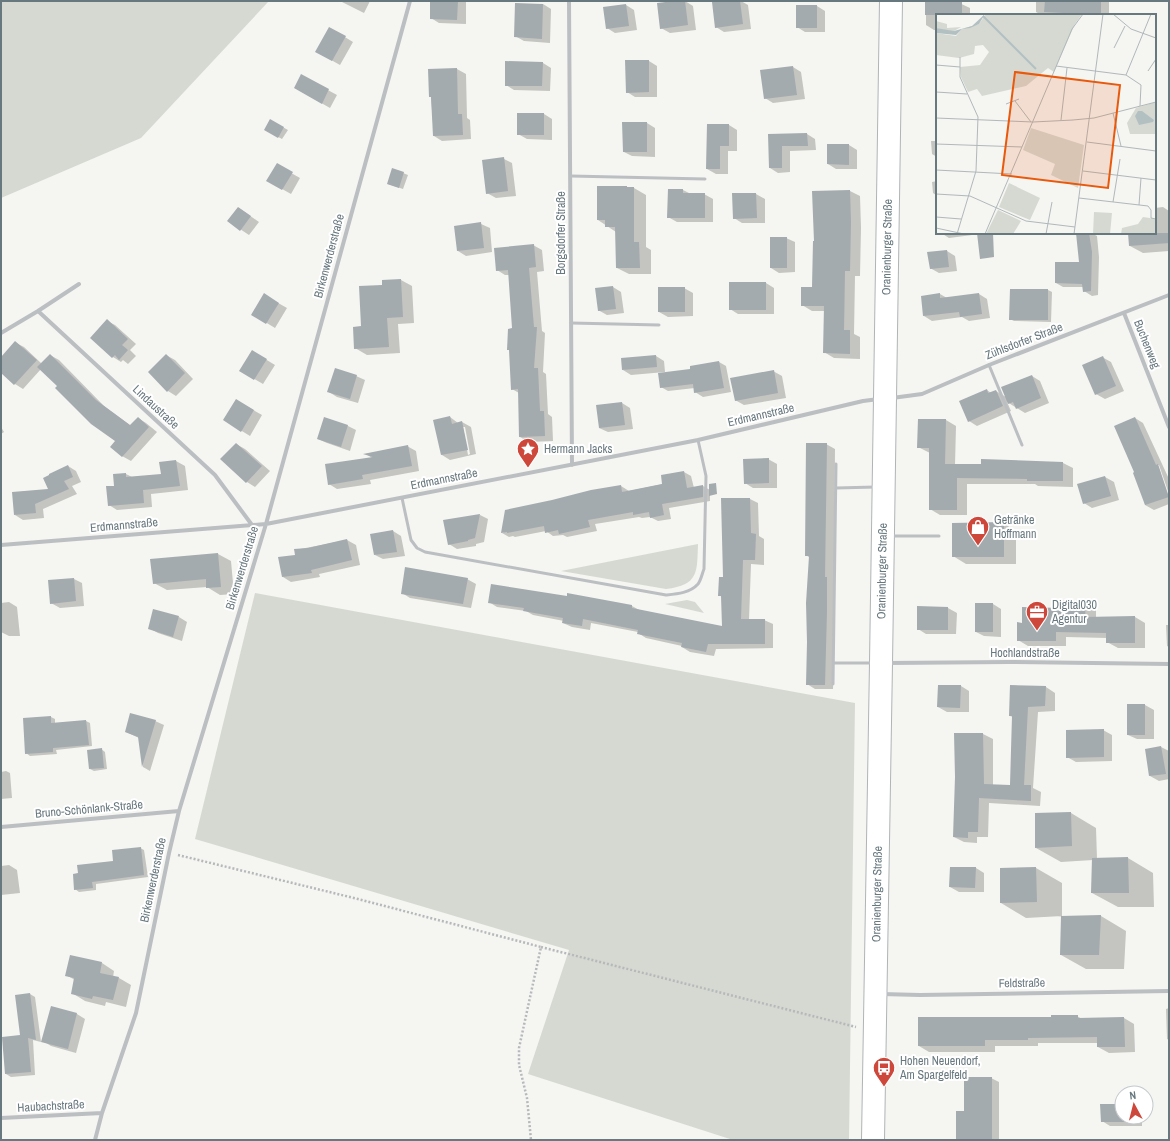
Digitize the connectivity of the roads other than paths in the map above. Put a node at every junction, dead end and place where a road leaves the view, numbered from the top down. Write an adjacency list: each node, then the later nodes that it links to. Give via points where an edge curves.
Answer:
1 (410, 1): 23 (street, Birkenwerderstraße)
2 (569, 1): 4 (street, Borgsdorfer Straße)
3 (891, 1): 14 (main road, Oranienburger Straße)
4 (571, 176): 5 (lane); 10 (street, Borgsdorfer Straße)
5 (705, 179)
6 (78, 284): 8 (street)
7 (1169, 295): 9 (street, Zühlsdorfer Straße)
8 (38, 311): 12 (street); 24 (street, Lindaustraße, via 215,475)
9 (1124, 313): 13 (street, Zühlsdorfer Straße); 15 (street, Buchenweg)
10 (571, 323): 11 (lane); 18 (street, Borgsdorfer Straße)
11 (659, 325)
12 (1, 333)
13 (989, 365): 14 (street, Zühlsdorfer Straße, via 922,394); 17 (lane)
14 (885, 398): 16 (street, Erdmannstraße); 20 (main road, Oranienburger Straße)
15 (1169, 427)
16 (698, 440): 18 (street, Erdmannstraße); 22 (lane, via 706,476 704,569 698,584 689,591 678,594 666,595 426,552 417,548 411,540)
17 (1022, 446)
18 (572, 464): 22 (street, Erdmannstraße)
19 (836, 464): 21 (lane)
20 (883, 487): 21 (lane); 25 (main road, Oranienburger Straße)
21 (836, 488): 28 (lane)
22 (402, 498): 23 (street, Erdmannstraße)
23 (266, 524): 24 (street, Erdmannstraße); 32 (street, Birkenwerderstraße)
24 (252, 525): 27 (street, Erdmannstraße)
25 (883, 536): 26 (lane); 29 (main road, Oranienburger Straße)
26 (939, 536)
27 (1, 545)
28 (833, 663): 29 (lane); 31 (lane)
29 (881, 663): 30 (street, Hochlandstraße); 35 (main road, Oranienburger Straße)
30 (1169, 664)
31 (833, 684)
32 (179, 811): 33 (street, Bruno-Schönlank-Straße); 36 (street, Birkenwerderstraße, via 136,1013)
33 (1, 827)
34 (1169, 991): 35 (street, Feldstraße, via 908,995)
35 (876, 993): 39 (main road, Oranienburger Straße)
36 (102, 1113): 37 (street, Haubachstraße); 38 (street, Birkenwerderstraße)
37 (1, 1118)
38 (94, 1140)
39 (873, 1140)

